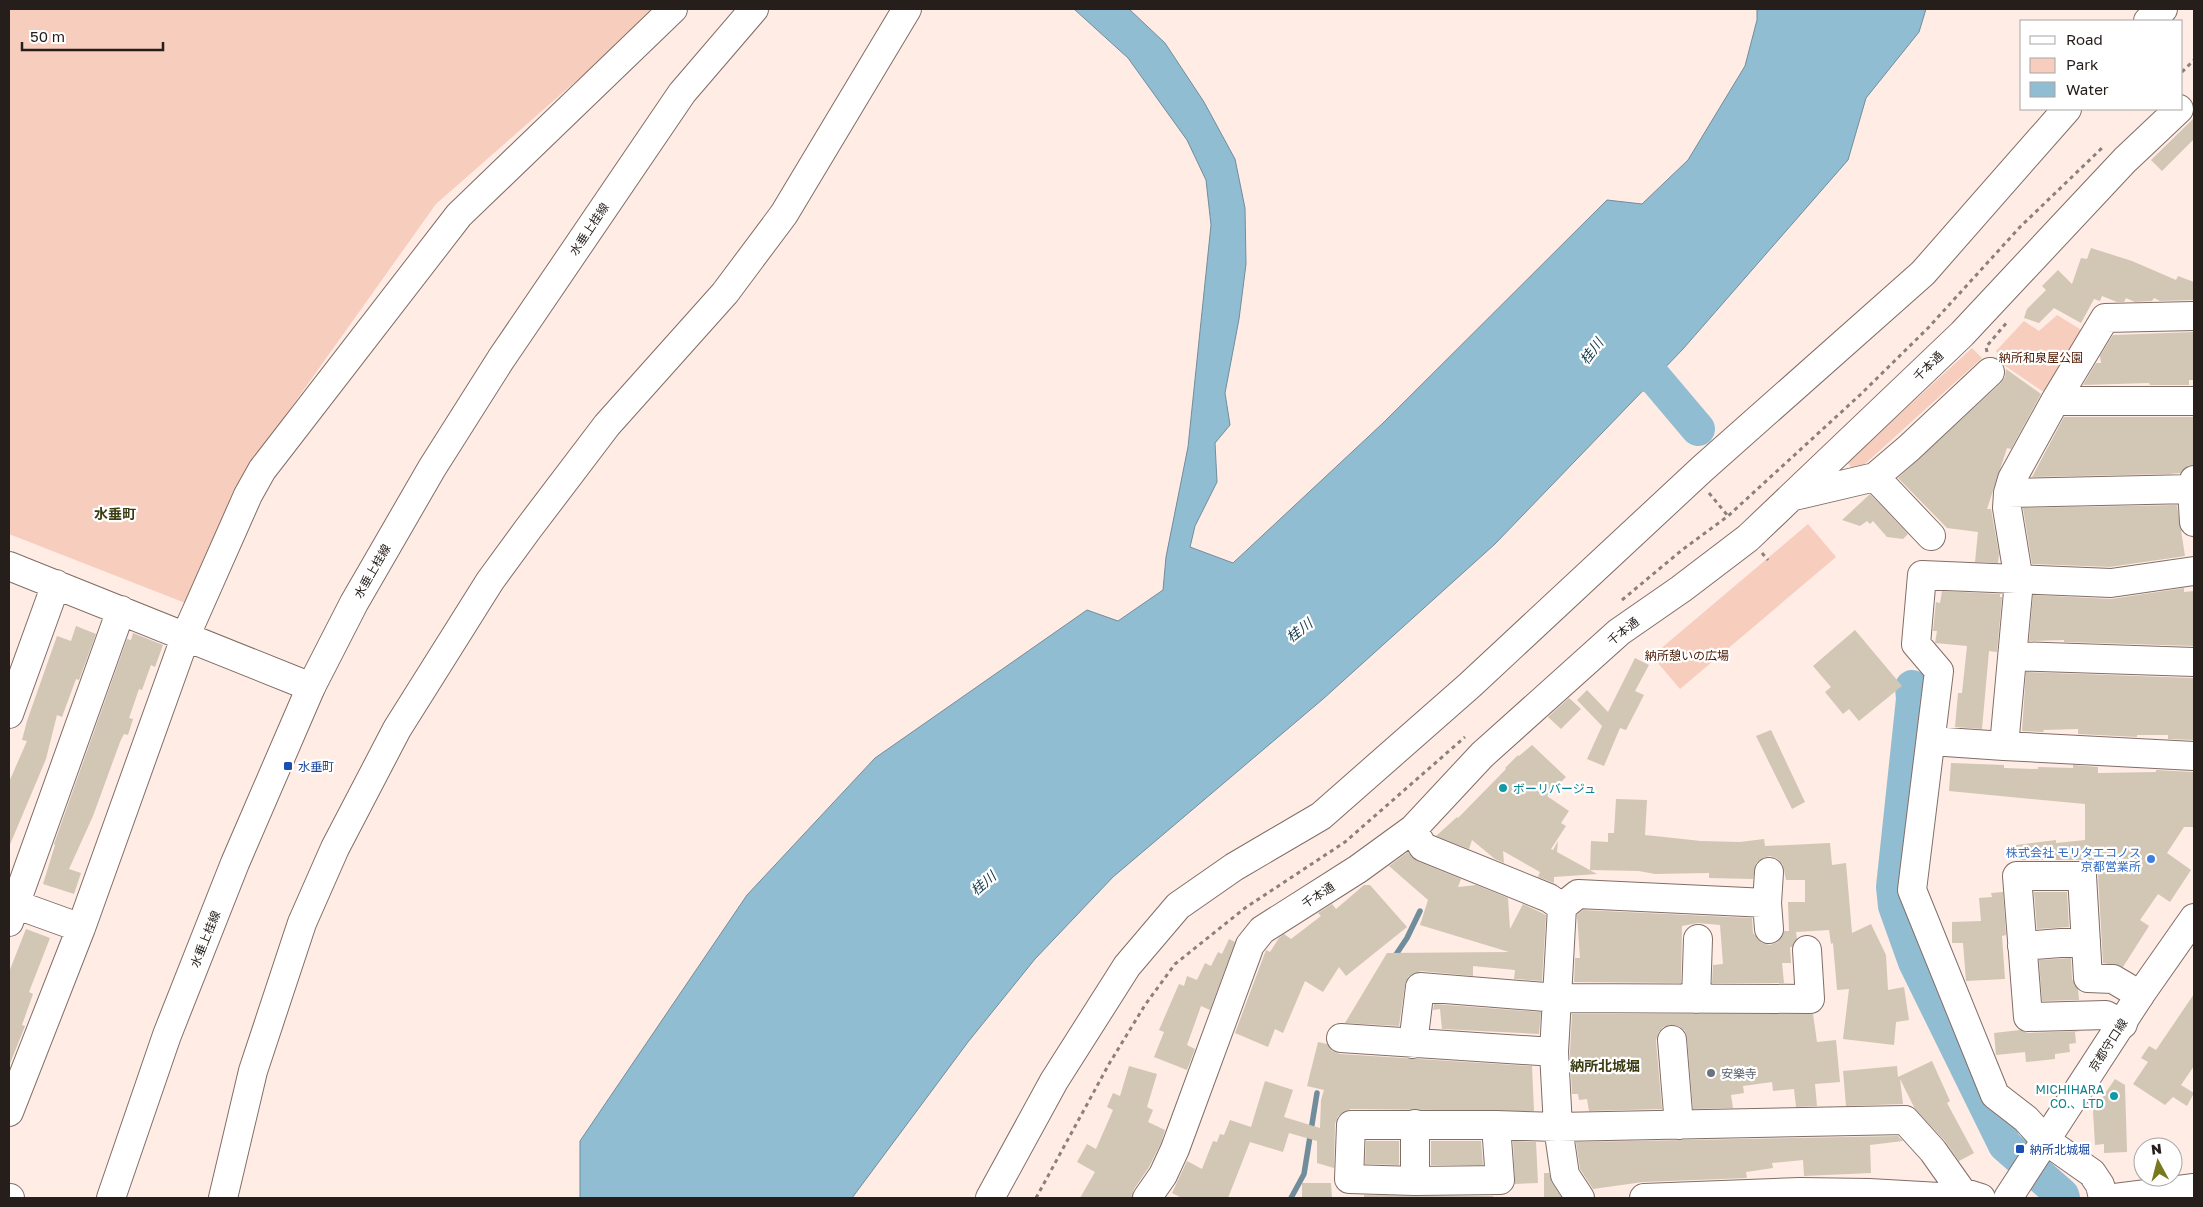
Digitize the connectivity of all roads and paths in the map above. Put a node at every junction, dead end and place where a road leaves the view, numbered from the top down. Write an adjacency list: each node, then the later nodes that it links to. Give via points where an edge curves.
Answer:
1 (673, 9): 30 (street, via 459,216 392,301 262,470)
2 (754, 9): 33 (street, 水垂上桂線, via 682,93 501,359 407,510)
3 (908, 9): 70 (street, via 784,214 725,292 607,425 528,529 490,581 397,730 335,848 302,922 253,1071)
4 (2162, 9): 5 (street)
5 (2149, 20)
6 (2194, 60): 7 (path)
7 (2183, 71)
8 (2194, 94): 9 (street)
9 (2183, 105)
10 (2065, 110): 17 (street, via 1923,273)
11 (2178, 110): 21 (street, 千本通, via 2125,160 1962,334)
12 (2194, 316): 15 (street, via 2105,318)
13 (2011, 318): 14 (path, via 1986,347)
14 (1990, 372): 18 (street)
15 (2055, 401): 16 (street); 20 (street, via 2012,479)
16 (2194, 401)
17 (1696, 476): 22 (path); 71 (street, via 1470,685 1321,816 1234,867 1178,906 1127,966 1054,1081)
18 (1875, 477): 21 (street); 24 (street)
19 (2193, 484): 20 (street); 23 (street)
20 (2008, 493): 27 (street, via 2007,508)
21 (1793, 497): 38 (street, 千本通, via 1748,538 1619,632 1482,755)
22 (1728, 516)
23 (2194, 522)
24 (1931, 536)
25 (9, 566): 28 (street)
26 (2194, 571): 27 (street, via 2111,583)
27 (2019, 581): 31 (street); 35 (street, via 1922,575 1916,644 1939,671)
28 (56, 584): 29 (street); 34 (street)
29 (121, 610): 30 (street); 41 (street)
30 (186, 635): 33 (street); 42 (street)
31 (2013, 656): 32 (street); 36 (street)
32 (2194, 662)
33 (311, 687): 69 (street, 水垂上桂線, via 235,862 170,1026)
34 (9, 714)
35 (1931, 741): 36 (street); 61 (street, via 1912,890 1996,1095 2026,1119)
36 (2004, 746): 37 (street)
37 (2194, 756)
38 (1413, 829): 40 (street, via 1423,847); 73 (street, 千本通, via 1358,869 1262,930 1250,945 1175,1149)
39 (1769, 872): 40 (street, via 1768,916 1578,894)
40 (1562, 906): 49 (street)
41 (11, 910): 42 (street)
42 (81, 928): 56 (street)
43 (2191, 928): 48 (street, 京都守口線)
44 (1698, 939): 50 (street)
45 (2086, 941): 46 (street); 46 (street, via 2082,876 2017,876); 48 (street, via 2088,978 2113,979)
46 (2022, 946): 51 (street, via 2028,1017 2106,1015)
47 (1808, 950): 50 (street, via 1810,999)
48 (2140, 995): 51 (street, 京都守口線)
49 (1558, 998): 50 (street); 54 (street, via 1420,988); 55 (street)
50 (1696, 998)
51 (2123, 1024): 61 (street, 京都守口線)
52 (1341, 1038): 54 (street)
53 (1672, 1040): 58 (street)
54 (1413, 1044): 55 (street)
55 (1554, 1052): 60 (street)
56 (9, 1112)
57 (1415, 1124): 59 (street); 62 (street); 63 (street, via 1351,1125)
58 (1679, 1124): 60 (street); 67 (street, via 1905,1120)
59 (1496, 1125): 60 (street); 62 (street, via 1500,1180)
60 (1558, 1127): 74 (street, via 1565,1175)
61 (2043, 1143): 65 (street, 京都守口線); 76 (street, via 2092,1174 2100,1185)
62 (1415, 1181): 63 (street)
63 (1348, 1188)
64 (2194, 1188): 77 (street)
65 (2011, 1194)
66 (1800, 1195): 67 (street, via 1869,1193 1957,1198); 75 (street)
67 (1972, 1195)
68 (1037, 1196): 72 (path)
69 (111, 1198)
70 (223, 1198)
71 (990, 1198)
72 (1042, 1198)
73 (1147, 1198)
74 (1580, 1198)
75 (1644, 1198)
76 (2103, 1198)
77 (2115, 1198)

